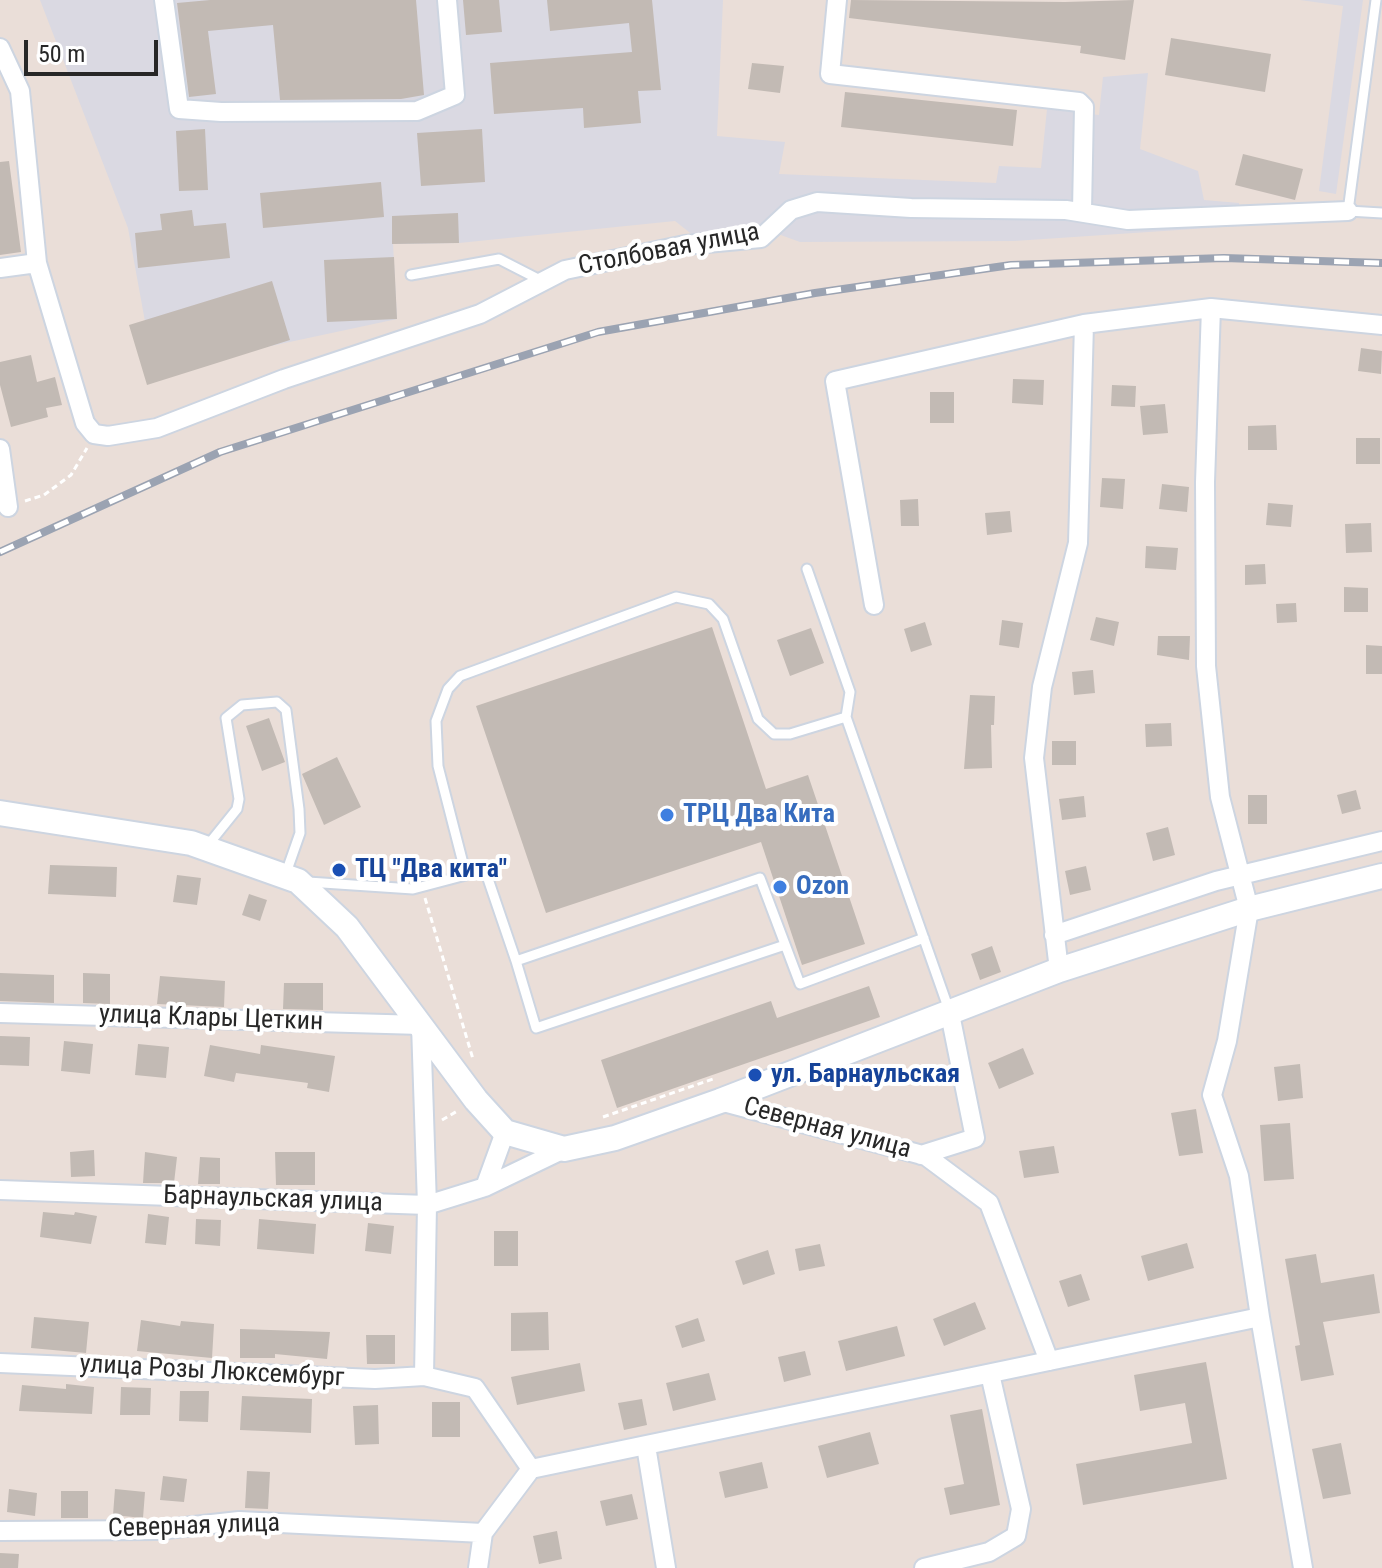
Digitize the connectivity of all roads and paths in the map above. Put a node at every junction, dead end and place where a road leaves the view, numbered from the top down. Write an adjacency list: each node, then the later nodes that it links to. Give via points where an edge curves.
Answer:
1 (164, 0): 2 (street, via 179,109 221,112 417,111 455,95)
2 (447, 0)
3 (837, 0): 6 (street, via 830,74 1079,102 1084,107)
4 (1376, 0): 7 (lane)
5 (0, 48): 9 (street, via 20,91)
6 (1082, 211): 7 (street, Столбовая улица, via 1128,220); 12 (street, Столбовая улица, via 817,202 791,210 761,238 685,245 591,263)
7 (1348, 211): 8 (lane)
8 (1382, 213)
9 (37, 263): 10 (street); 16 (street, via 85,423)
10 (0, 268)
11 (411, 275): 12 (lane, via 499,259)
12 (540, 280): 16 (street, Столбовая улица, via 480,314 157,428)
13 (1211, 308): 14 (street); 15 (street); 27 (street, via 1206,666 1220,797)
14 (1084, 324): 20 (street, via 835,381); 31 (street, via 1078,543 1042,687 1034,758)
15 (1382, 325)
16 (94, 434): 18 (path, via 71,475 44,495)
17 (0, 449): 18 (street)
18 (8, 507)
19 (807, 569): 21 (lane, via 850,692)
20 (874, 605)
21 (846, 717): 25 (lane, via 774,734 758,719 723,619 709,604 676,597 460,676 448,689 436,721 438,766); 32 (lane)
22 (0, 813): 24 (street)
23 (1382, 841): 27 (street)
24 (206, 848): 28 (street); 28 (lane, via 239,799 226,718 242,705 277,702 286,710 299,821)
25 (466, 875): 29 (lane); 34 (lane, via 485,870)
26 (1382, 876): 30 (street)
27 (1241, 877): 30 (street); 31 (street)
28 (292, 879): 29 (lane); 38 (street, via 347,927)
29 (422, 887): 39 (path)
30 (1249, 909): 35 (street); 50 (street, via 1227,1041 1212,1095 1239,1176)
31 (1054, 935): 35 (street)
32 (924, 938): 33 (lane, via 800,984); 37 (lane)
33 (785, 945): 34 (lane, via 760,878); 34 (lane, via 536,1028)
34 (516, 961)
35 (1059, 970): 37 (street)
36 (0, 1013): 38 (street, улица Клары Цеткин)
37 (950, 1014): 40 (street); 46 (street, via 975,1138)
38 (421, 1025): 41 (street); 43 (street)
39 (474, 1063)
40 (721, 1089): 42 (path); 45 (street, via 615,1138); 46 (street, Северная улица)
41 (476, 1100): 43 (path); 44 (street)
42 (591, 1122)
43 (425, 1130): 49 (street)
44 (505, 1132): 45 (street); 47 (street)
45 (564, 1149): 47 (street, Барнаульская улица)
46 (921, 1155): 51 (street, Северная улица, via 989,1203)
47 (485, 1187): 49 (street, Барнаульская улица)
48 (0, 1190): 49 (street, Барнаульская улица)
49 (427, 1205): 54 (street)
50 (1260, 1317): 51 (street); 62 (street)
51 (1049, 1361): 53 (street)
52 (0, 1363): 54 (street, улица Розы Люксембург, via 375,1379)
53 (990, 1374): 55 (street); 61 (street, via 1021,1509 1016,1536 989,1552)
54 (424, 1376): 56 (street, улица Розы Люксембург, via 475,1388)
55 (646, 1446): 56 (street); 60 (street)
56 (531, 1469): 58 (street)
57 (0, 1531): 58 (street, Северная улица, via 157,1530 239,1521)
58 (483, 1533): 59 (street)
59 (478, 1568)
60 (666, 1568)
61 (924, 1568)
62 (1303, 1568)

